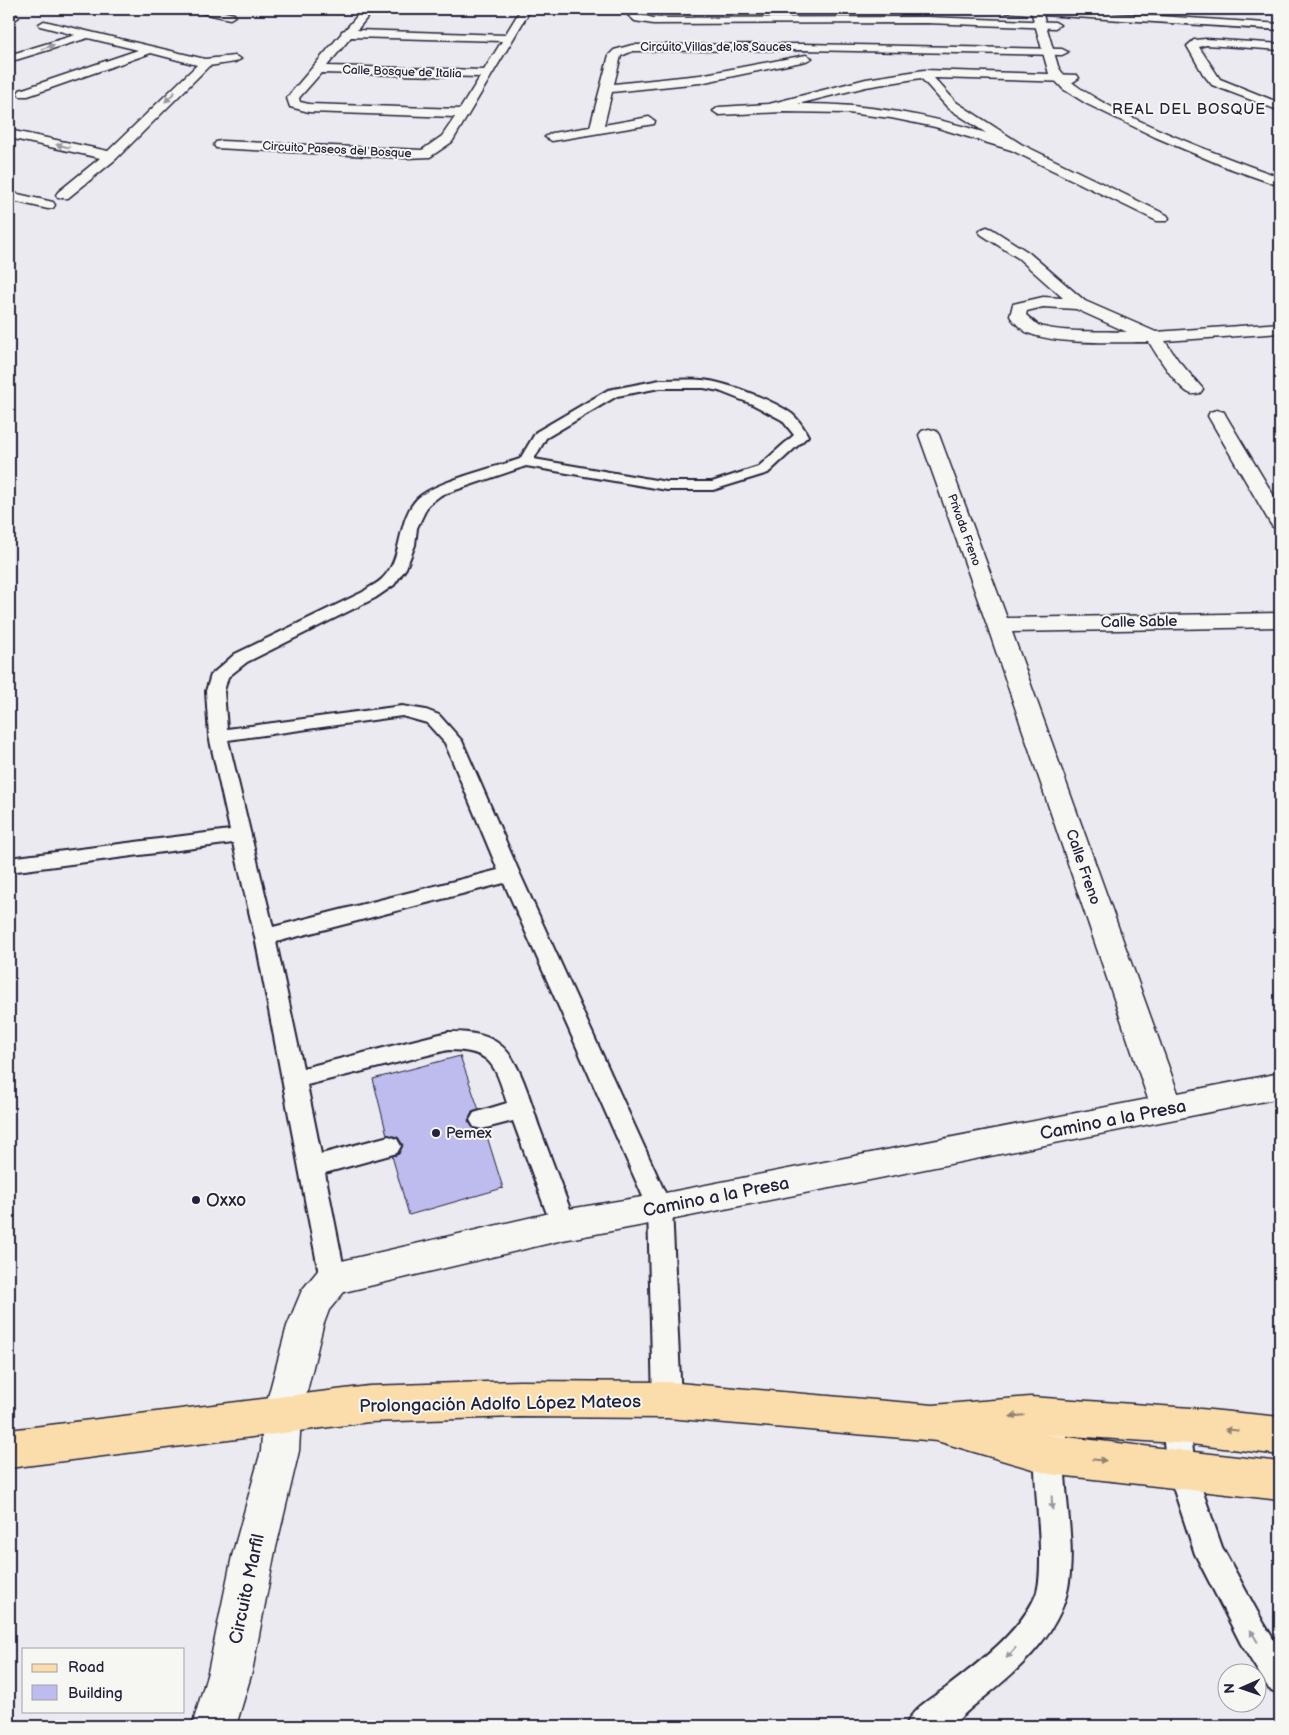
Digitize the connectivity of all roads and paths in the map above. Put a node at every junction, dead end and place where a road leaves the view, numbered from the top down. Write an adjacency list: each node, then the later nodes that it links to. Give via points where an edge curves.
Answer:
1 (197, 9): 8 (street)
2 (369, 9): 14 (street)
3 (526, 9): 16 (street, Circuito Paseos del Bosque)
4 (634, 9): 10 (street, via 635,17 653,20)
5 (841, 9): 10 (street)
6 (1005, 9): 9 (street)
7 (9, 14): 11 (street, via 14,17)
8 (230, 16)
9 (1045, 16): 10 (street, via 966,22); 13 (street); 20 (street)
10 (927, 20)
11 (9, 21)
12 (44, 24): 15 (street)
13 (1280, 27)
14 (346, 33): 16 (street); 24 (street)
15 (87, 34): 19 (street); 21 (street, one-way to 15)
16 (508, 38): 25 (street, Circuito Paseos del Bosque)
17 (1280, 47): 30 (street, via 1206,42 1193,46 1216,82)
18 (854, 48): 20 (street, Circuito Villas de los Sauces); 28 (street, Circuito Villas de los Sauces, via 710,78); 28 (street, Circuito Villas de los Sauces, via 632,48 615,55)
19 (149, 50): 23 (street); 29 (street)
20 (1055, 50): 27 (street)
21 (9, 59)
22 (235, 59): 23 (street)
23 (206, 63): 40 (street, one-way to 40)
24 (316, 69): 25 (street, Calle Bosque de Italia); 33 (street, via 293,98 294,104 309,108)
25 (488, 74): 33 (street, Circuito Paseos del Bosque)
26 (924, 74): 27 (street); 31 (street, via 888,78); 39 (street, via 952,105)
27 (1064, 76): 41 (street, via 1107,101); 42 (street, via 1073,91 1102,107)
28 (605, 89): 35 (street, Circuito Villas de los Sauces)
29 (24, 93)
30 (1280, 107)
31 (771, 108): 32 (street); 39 (street, via 842,109 890,114 953,127)
32 (720, 111)
33 (464, 112): 38 (street, Circuito Paseos del Bosque, via 447,139 425,154)
34 (649, 121): 35 (street)
35 (596, 129): 37 (street)
36 (9, 134): 40 (street, one-way to 36)
37 (552, 137)
38 (221, 145)
39 (1016, 147): 46 (street)
40 (111, 156): 43 (street)
41 (1280, 175)
42 (1280, 182)
43 (63, 195)
44 (9, 196): 45 (street)
45 (48, 205)
46 (1162, 218)
47 (986, 232): 48 (street, via 1023,255)
48 (1079, 304): 50 (street); 50 (street, via 1043,302 1019,308 1017,313 1023,322 1045,332)
49 (1280, 328): 50 (street)
50 (1154, 337): 51 (street)
51 (1194, 389)
52 (1217, 416): 55 (street)
53 (929, 436): 57 (street, Privada Freno)
54 (525, 462): 54 (lane, via 541,435 563,422 613,394 660,384 704,384 723,388 787,417 801,436 763,470 713,486 667,486); 58 (lane, via 436,492 422,503 409,528 407,545 398,568 388,582 370,595 241,658 220,675 215,691)
55 (1280, 523)
56 (1280, 620): 57 (street, Calle Sable)
57 (998, 625): 66 (street, Calle Freno)
58 (218, 736): 59 (lane); 61 (lane, via 402,711 433,719 453,741)
59 (242, 834): 60 (lane); 62 (lane)
60 (9, 865)
61 (510, 874): 62 (lane); 70 (lane)
62 (265, 937): 63 (lane)
63 (293, 1078): 65 (lane, via 448,1041 467,1040 495,1052 508,1071); 69 (lane)
64 (1280, 1086): 66 (street, Camino a la Presa)
65 (520, 1109): 67 (lane); 71 (lane)
66 (1168, 1109): 70 (street, Camino a la Presa)
67 (482, 1120)
68 (389, 1146): 69 (lane)
69 (312, 1167): 72 (lane)
70 (660, 1208): 71 (street, Camino a la Presa); 73 (lane)
71 (563, 1225): 72 (street, Camino a la Presa)
72 (333, 1279): 77 (street, via 315,1301 305,1326)
73 (667, 1400): 75 (main road, Prolongación Adolfo López Mateos); 77 (main road, Prolongación Adolfo López Mateos, via 519,1399 369,1404)
74 (1053, 1416): 75 (main road, Prolongación Adolfo López Mateos, one-way to 75, via 1030,1414); 76 (main road, Prolongación Adolfo López Mateos); 80 (lane)
75 (932, 1423): 80 (main road, Prolongación Adolfo López Mateos)
76 (1176, 1425): 78 (main road, Prolongación Adolfo López Mateos, one-way to 76); 81 (lane)
77 (281, 1434): 79 (main road, Prolongación Adolfo López Mateos); 84 (street, Circuito Marfil, via 230,1672)
78 (1280, 1436)
79 (9, 1449)
80 (1049, 1455): 81 (main road, Prolongación Adolfo López Mateos, one-way to 81); 85 (lane, one-way to 85, via 1055,1549 1051,1594 1034,1627 1002,1663)
81 (1181, 1469): 82 (main road, Prolongación Adolfo López Mateos); 83 (lane, one-way to 81, via 1252,1634 1210,1554)
82 (1280, 1481)
83 (1280, 1678)
84 (214, 1726)
85 (922, 1726)

